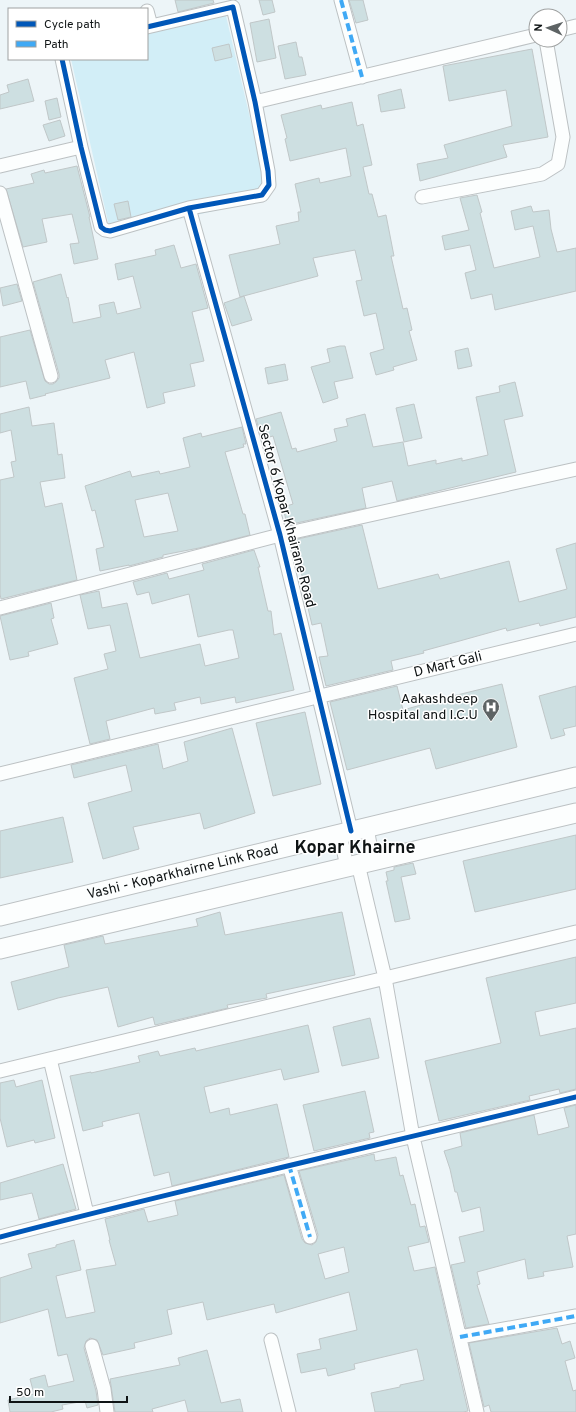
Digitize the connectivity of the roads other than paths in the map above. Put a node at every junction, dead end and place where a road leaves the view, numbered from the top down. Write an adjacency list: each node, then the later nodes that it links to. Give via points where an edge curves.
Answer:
1 (341, 0): 6 (street)
2 (149, 27): 7 (street, via 233,7)
3 (528, 37): 6 (street)
4 (547, 48): 11 (street, via 563,137 558,164 542,174)
5 (62, 60): 8 (street)
6 (362, 77): 7 (street)
7 (255, 102): 12 (street, via 269,186 262,195)
8 (81, 147): 9 (street); 12 (street, via 102,227 105,230 110,231)
9 (0, 166)
10 (0, 193): 13 (street)
11 (422, 197)
12 (189, 208): 15 (street, Sector 6 Kopar Khairane Road)
13 (51, 376)
14 (576, 469): 15 (street)
15 (280, 535): 16 (street); 18 (street, Sector 6 Kopar Khairane Road)
16 (0, 608)
17 (576, 634): 18 (street, D Mart Gali)
18 (319, 696): 19 (street, D Mart Gali); 22 (street, Sector 6 Kopar Khairane Road)
19 (0, 774)
20 (576, 777): 22 (main road, Vashi - Koparkhairne Link Road)
21 (576, 813): 23 (main road)
22 (353, 831): 23 (street); 23 (street); 24 (main road, Vashi - Koparkhairne Link Road)
23 (360, 864): 26 (main road); 27 (street)
24 (0, 916)
25 (576, 932): 27 (street)
26 (0, 949)
27 (385, 978): 28 (street); 31 (street)
28 (50, 1059): 29 (street); 33 (street)
29 (0, 1071)
30 (576, 1096): 31 (street)
31 (413, 1137): 32 (street); 37 (street)
32 (289, 1165): 33 (street); 35 (street)
33 (87, 1214): 34 (street)
34 (0, 1237)
35 (310, 1237)
36 (576, 1316): 37 (street)
37 (460, 1337): 42 (street)
38 (271, 1340): 41 (street)
39 (92, 1346): 40 (street, via 104,1389)
40 (107, 1412)
41 (289, 1412)
42 (477, 1412)

